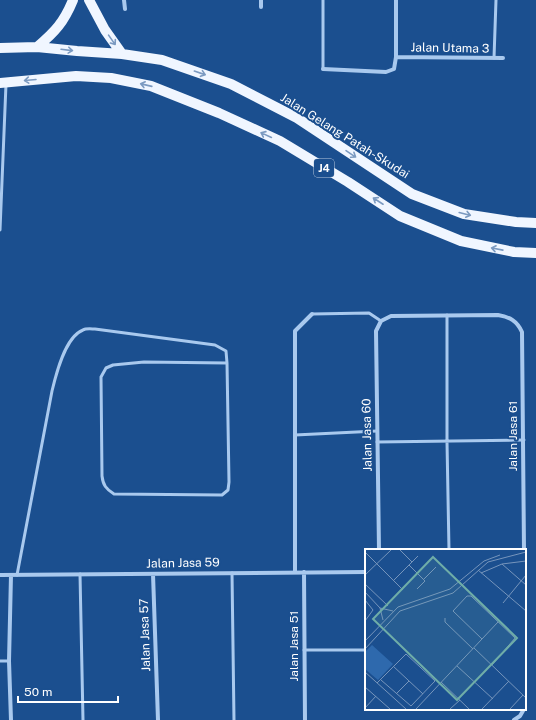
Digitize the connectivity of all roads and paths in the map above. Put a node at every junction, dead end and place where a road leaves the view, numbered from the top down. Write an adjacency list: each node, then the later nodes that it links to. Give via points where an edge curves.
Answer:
1 (73, 0): 10 (main road, via 62,22)
2 (89, 0): 12 (main road, one-way to 12)
3 (124, 0): 9 (street)
4 (261, 0): 8 (street)
5 (323, 0): 16 (lane)
6 (396, 0): 13 (street, Jalan Utama 3)
7 (496, 0): 14 (lane)
8 (261, 7)
9 (125, 9)
10 (37, 47): 11 (main road, Jalan Gelang Patah-Skudai / J4); 12 (main road, Jalan Gelang Patah-Skudai / J4, one-way to 12)
11 (0, 48)
12 (122, 54): 19 (main road, Jalan Gelang Patah-Skudai / J4, one-way to 19, via 162,60 231,84 296,118 412,194 464,214)
13 (396, 57): 14 (street, Jalan Utama 3); 16 (street, Jalan Utama 3, via 394,69 386,72)
14 (494, 58): 15 (street, Jalan Utama 3)
15 (503, 58)
16 (322, 69)
17 (3, 82): 18 (lane); 21 (main road, J4, one-way to 17, via 514,252 461,241 400,216 280,141 151,86 111,78 76,76)
18 (2, 137): 20 (lane)
19 (536, 223)
20 (0, 230)
21 (536, 253)
22 (312, 314): 24 (lane, via 369,312); 27 (street, via 295,330)
23 (447, 315): 24 (street, via 391,316); 28 (street, Jalan Jasa 61, via 508,316 518,323 523,340); 30 (lane)
24 (381, 321): 26 (street, Jalan Jasa 60, via 376,331)
25 (227, 363): 25 (lane, via 228,490 222,495 199,495 114,494 106,489 102,483 101,384 101,377 106,368 144,362); 42 (lane, via 226,351 215,346 96,329 83,330 74,336 58,366 52,391)
26 (377, 431): 27 (lane); 29 (street, Jalan Jasa 60)
27 (295, 435): 34 (street)
28 (524, 440): 30 (lane); 33 (street, Jalan Jasa 61)
29 (377, 442): 30 (lane); 31 (street, Jalan Jasa 60)
30 (447, 442): 32 (lane)
31 (379, 549)
32 (449, 549)
33 (524, 549)
34 (295, 572): 35 (street, Jalan Jasa 59); 37 (street, Jalan Jasa 59)
35 (304, 572): 36 (street, Jalan Jasa 59); 43 (street, Jalan Jasa 51)
36 (365, 572)
37 (232, 573): 39 (street, Jalan Jasa 59); 51 (lane)
38 (80, 574): 39 (street, Jalan Jasa 59); 42 (street, Jalan Jasa 59); 49 (lane)
39 (153, 574): 50 (street, Jalan Jasa 57)
40 (0, 575): 41 (street, Jalan Jasa 59)
41 (11, 575): 42 (street, Jalan Jasa 59); 46 (street)
42 (17, 575)
43 (304, 650): 44 (lane); 52 (street, Jalan Jasa 51)
44 (365, 650)
45 (0, 661): 46 (lane)
46 (9, 662): 48 (street)
47 (523, 710): 53 (street)
48 (11, 720)
49 (83, 720)
50 (158, 720)
51 (234, 720)
52 (305, 720)
53 (514, 720)

